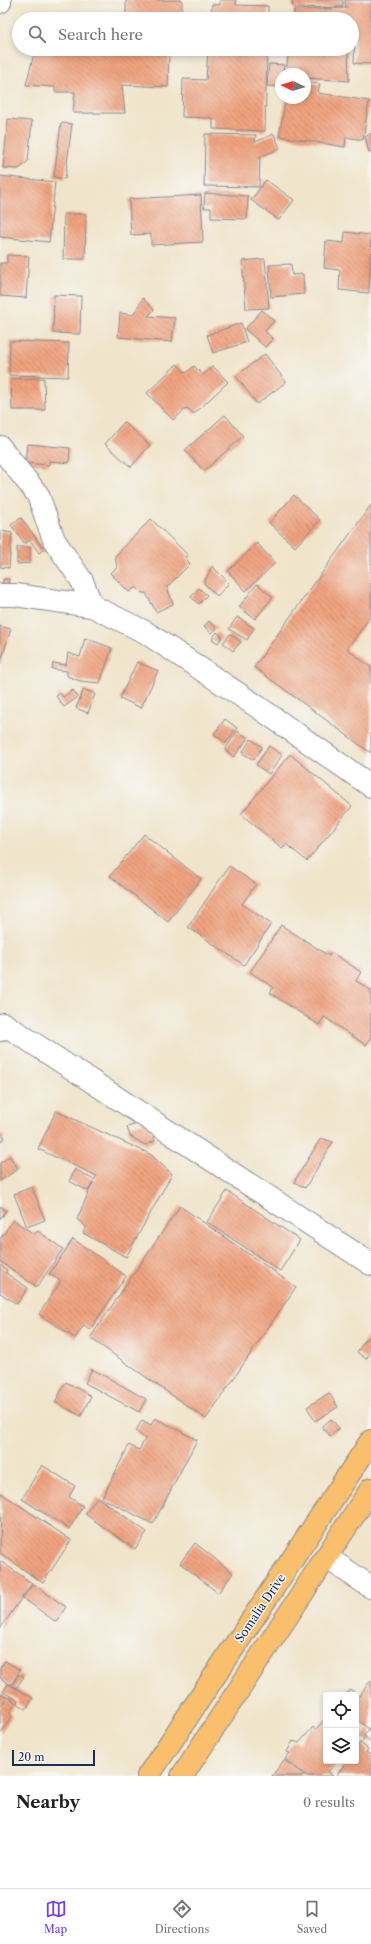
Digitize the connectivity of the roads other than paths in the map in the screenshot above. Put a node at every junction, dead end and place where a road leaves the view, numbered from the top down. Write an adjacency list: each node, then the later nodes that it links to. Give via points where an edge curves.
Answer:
1 (0, 447): 3 (street, via 38,495 54,540 82,581)
2 (0, 595): 3 (street)
3 (92, 606): 4 (street, via 145,632)
4 (371, 786)
5 (0, 1030): 6 (street, via 4,1024)
6 (371, 1264)
7 (371, 1441): 11 (main road, Somalia Drive)
8 (371, 1489): 9 (main road)
9 (326, 1557): 10 (street); 12 (main road)
10 (371, 1587)
11 (148, 1776)
12 (182, 1776)

